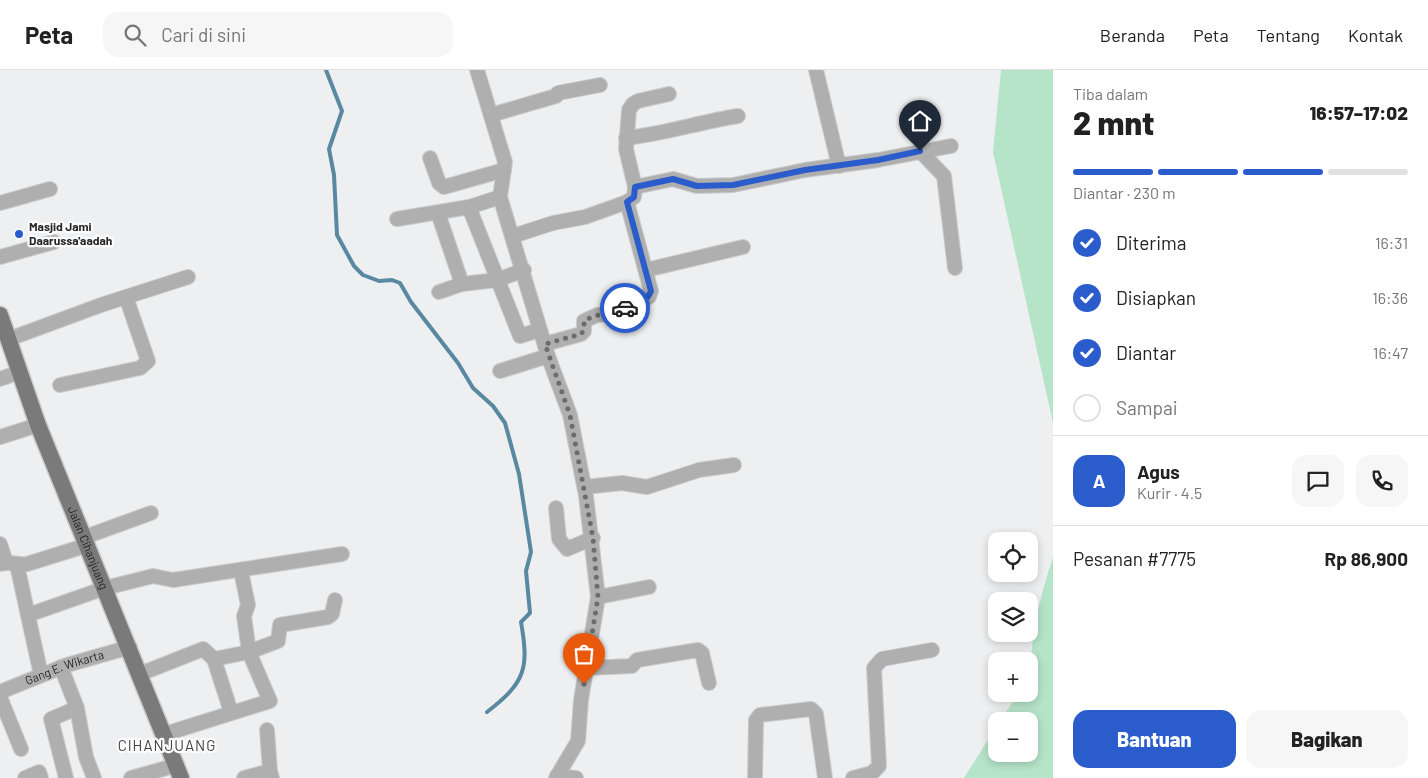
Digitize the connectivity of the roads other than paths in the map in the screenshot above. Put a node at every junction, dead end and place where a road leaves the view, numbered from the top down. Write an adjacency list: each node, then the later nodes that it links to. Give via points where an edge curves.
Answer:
1 (476, 70): 5 (street)
2 (816, 70): 11 (street)
3 (600, 85): 5 (street, via 558,93)
4 (669, 94): 7 (street, via 632,104)
5 (491, 115): 12 (street, via 502,147)
6 (738, 116): 7 (street)
7 (626, 138): 13 (street)
8 (951, 146): 9 (street)
9 (920, 151): 11 (street); 25 (street, via 944,176)
10 (430, 158): 12 (street, via 439,183 444,187)
11 (839, 166): 13 (street, via 733,185 697,186 673,179)
12 (504, 170): 15 (street)
13 (635, 187): 16 (street, via 634,197)
14 (50, 189): 17 (street)
15 (500, 197): 18 (street); 21 (street)
16 (627, 202): 21 (street); 27 (street)
17 (0, 203)
18 (469, 207): 19 (street); 29 (street)
19 (438, 213): 20 (street); 30 (street)
20 (397, 219)
21 (513, 236): 26 (street)
22 (54, 242): 24 (street)
23 (743, 247): 27 (street)
24 (0, 257)
25 (955, 268)
26 (524, 270): 29 (street); 34 (street)
27 (646, 270): 36 (street, via 651,291 649,297 609,314 591,316 584,321 581,334)
28 (188, 277): 32 (street)
29 (497, 280): 30 (street); 34 (street, via 520,336)
30 (462, 284): 31 (street)
31 (439, 292)
32 (126, 297): 35 (street); 40 (street, via 148,361 146,364)
33 (0, 315): 35 (main road, Jalan Cihanjuang)
34 (539, 330): 36 (street)
35 (9, 339): 38 (main road, Jalan Cihanjuang)
36 (546, 350): 37 (street); 44 (street, via 570,415)
37 (500, 371)
38 (20, 372): 39 (street); 41 (main road, Jalan Cihanjuang)
39 (0, 379)
40 (60, 385)
41 (38, 425): 42 (street); 48 (main road, Jalan Cihanjuang)
42 (0, 438)
43 (734, 465): 44 (street, via 699,470 647,487 622,483)
44 (585, 487): 47 (street)
45 (556, 508): 47 (street, via 559,539 567,550)
46 (151, 513): 48 (street)
47 (593, 538): 55 (street)
48 (86, 541): 51 (street); 54 (main road, Jalan Cihanjuang)
49 (0, 544): 51 (street)
50 (342, 554): 52 (street)
51 (9, 564): 57 (street)
52 (241, 571): 54 (street, via 173,580 153,576); 60 (street, via 248,605 244,616)
53 (649, 587): 55 (street)
54 (105, 588): 57 (street); 58 (main road, Jalan Cihanjuang)
55 (598, 597): 63 (street)
56 (335, 600): 60 (street, via 332,614 328,617 280,625 278,641)
57 (28, 615): 65 (street)
58 (130, 647): 62 (street, Gang E. Wikarta); 64 (main road, Jalan Cihanjuang)
59 (932, 650): 86 (street, via 882,659 876,663 879,766 872,773)
60 (249, 652): 61 (street); 70 (street, via 270,701)
61 (214, 659): 64 (street, via 203,649); 70 (street)
62 (61, 667): 65 (street, Gang E. Wikarta); 69 (street)
63 (587, 668): 66 (street, via 632,666 637,660 698,650 702,653); 76 (street, via 578,741)
64 (140, 674): 72 (main road, Jalan Cihanjuang)
65 (42, 675): 67 (street, Gang E. Wikarta)
66 (708, 683)
67 (0, 692)
68 (0, 697): 73 (street)
69 (77, 708): 79 (street, via 51,719); 80 (street, via 86,757)
70 (231, 712): 72 (street)
71 (267, 730): 75 (street)
72 (165, 734): 74 (main road, Jalan Cihanjuang)
73 (20, 750)
74 (179, 771): 81 (street)
75 (271, 774): 82 (street)
76 (556, 777): 83 (street)
77 (25, 778): 78 (street, via 39,772)
78 (41, 778)
79 (66, 778)
80 (94, 778)
81 (130, 778)
82 (244, 778)
83 (576, 778)
84 (755, 778): 85 (street, via 756,720 760,715 811,709 816,714)
85 (826, 778)
86 (853, 778)

